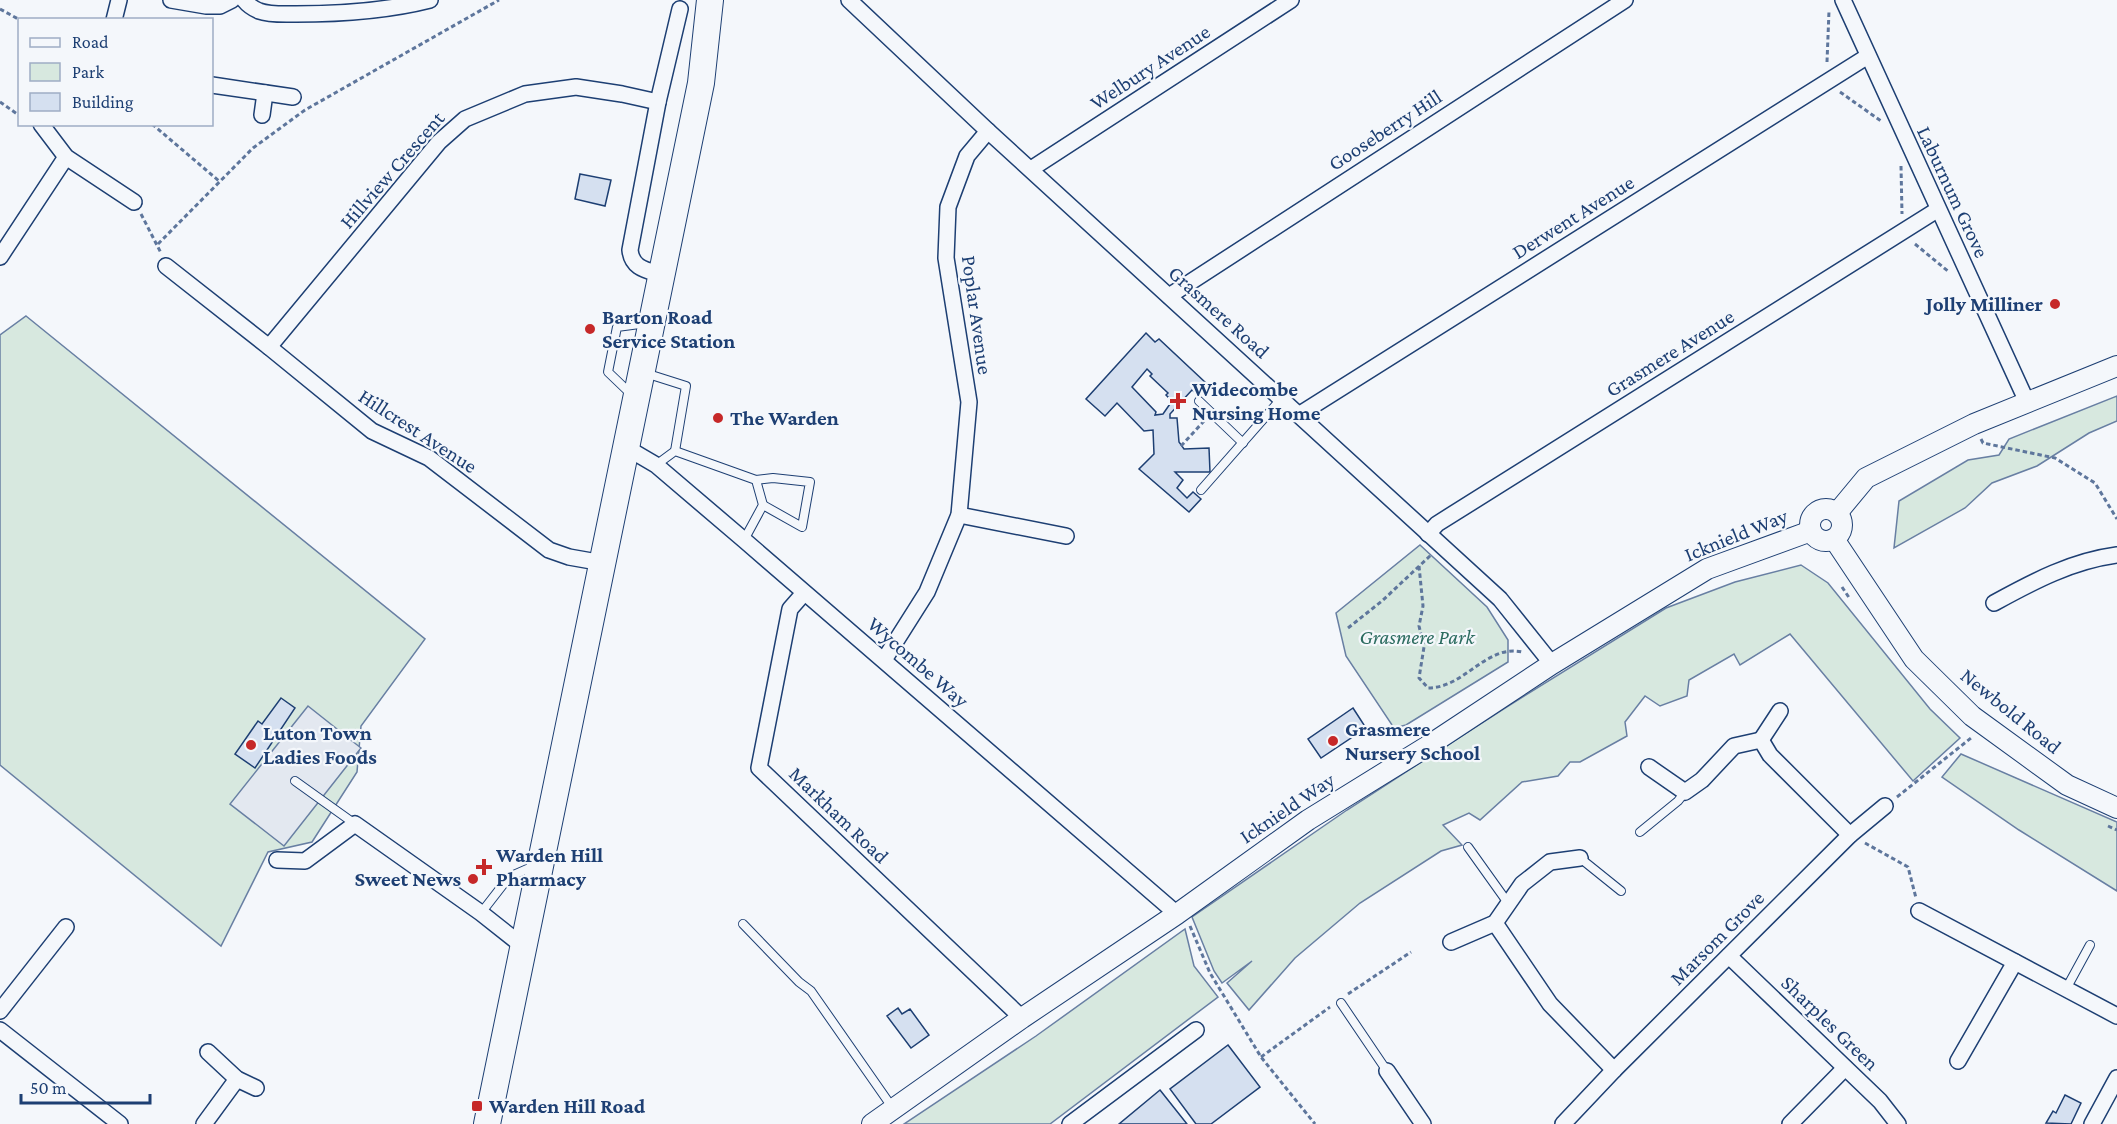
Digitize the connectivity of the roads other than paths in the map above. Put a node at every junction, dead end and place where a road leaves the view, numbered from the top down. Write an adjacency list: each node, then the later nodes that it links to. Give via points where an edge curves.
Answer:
1 (119, 0): 12 (street)
2 (171, 0): 3 (street, via 220,6)
3 (231, 0)
4 (244, 0): 5 (street, via 260,11 308,14 366,11)
5 (430, 0)
6 (710, 0): 27 (highway, via 701,83)
7 (849, 0): 20 (street, Grasmere Road)
8 (1291, 0): 22 (street, Welbury Avenue)
9 (1625, 0): 28 (street, Gooseberry Hill)
10 (1836, 2): 13 (street, Laburnum Grove)
11 (680, 4): 17 (street)
12 (114, 18)
13 (1868, 56): 24 (street, Laburnum Grove); 37 (street, Derwent Avenue)
14 (213, 85): 15 (street)
15 (265, 93): 16 (street); 18 (street)
16 (293, 97)
17 (658, 102): 27 (street, via 630,250 635,265); 30 (street, Hillview Crescent, via 576,87 525,94 465,119 439,142)
18 (262, 115)
19 (43, 126): 21 (street)
20 (988, 131): 22 (street, Grasmere Road); 46 (street, Poplar Avenue, via 967,156 948,207 946,258 969,402)
21 (66, 157): 23 (street); 25 (street)
22 (1031, 169): 28 (street, Grasmere Road)
23 (134, 202)
24 (1937, 210): 35 (street, Laburnum Grove); 48 (street, Grasmere Avenue, via 1437,524)
25 (0, 257)
26 (166, 266): 30 (street, Hillcrest Avenue)
27 (662, 274): 29 (highway)
28 (1169, 296): 33 (street, Grasmere Road)
29 (653, 321): 32 (highway); 36 (lane, via 617,327 608,372)
30 (269, 347): 53 (street, Hillcrest Avenue, via 372,431 429,458 549,550)
31 (2117, 366): 35 (street)
32 (642, 372): 36 (highway); 40 (lane, via 687,386)
33 (1282, 398): 37 (street, Grasmere Road); 38 (lane)
34 (1199, 401): 38 (lane)
35 (2027, 402): 45 (street, via 1866,478)
36 (636, 403): 39 (highway)
37 (1300, 414): 48 (street, Grasmere Road)
38 (1243, 442): 43 (lane)
39 (627, 448): 41 (street, Wycombe Way); 53 (highway)
40 (675, 451): 41 (lane); 42 (lane)
41 (656, 465): 51 (street, Wycombe Way)
42 (756, 480): 44 (lane); 44 (lane, via 810,482 802,527)
43 (1201, 490)
44 (763, 505): 51 (lane)
45 (1837, 513): 47 (street, via 1819,510 1811,521); 50 (street, via 1842,527)
46 (959, 515): 49 (street); 56 (street, Poplar Avenue, via 927,592)
47 (1811, 531): 50 (street, via 1823,541); 57 (street, Icknield Way, via 1707,570)
48 (1428, 534): 57 (street, Grasmere Road, via 1500,598)
49 (1066, 536)
50 (1833, 539): 64 (street, Newbold Road, via 1914,659 1972,716 2067,785)
51 (744, 540): 54 (street, Wycombe Way)
52 (2117, 555): 55 (street, via 2094,558 2046,575)
53 (603, 563): 71 (highway)
54 (804, 593): 56 (street, Wycombe Way); 89 (street, Markham Road, via 790,609 759,768)
55 (1994, 603)
56 (884, 660): 76 (street, Wycombe Way)
57 (1552, 664): 76 (street, Icknield Way, via 1308,820)
58 (1780, 711): 59 (street)
59 (1761, 740): 62 (street, via 1734,746); 67 (street, via 1770,755)
60 (1649, 767): 62 (street)
61 (295, 781): 65 (lane)
62 (1685, 792): 66 (lane)
63 (1885, 806): 67 (street, Marsom Grove)
64 (2117, 808)
65 (356, 824): 70 (street, via 304,861); 75 (street)
66 (1640, 832)
67 (1850, 835): 83 (street, Marsom Grove)
68 (1468, 847): 73 (lane)
69 (1580, 858): 72 (lane); 73 (street, via 1550,862 1522,884)
70 (277, 860)
71 (541, 864): 75 (lane, via 509,877); 82 (highway)
72 (1621, 891)
73 (1508, 903): 77 (street)
74 (1919, 911): 84 (street)
75 (481, 913): 82 (street)
76 (1177, 914): 89 (street, Icknield Way)
77 (1495, 923): 80 (street); 95 (street, via 1550,1004)
78 (743, 924): 100 (lane, via 812,991)
79 (66, 927): 87 (street)
80 (1451, 942)
81 (2090, 945): 85 (lane)
82 (524, 947): 103 (highway)
83 (1730, 956): 94 (street, Sharples Green); 95 (street, Marsom Grove)
84 (2015, 962): 85 (street); 93 (street)
85 (2066, 989): 88 (street)
86 (1341, 1003): 96 (lane)
87 (0, 1011)
88 (2117, 1016)
89 (1022, 1018): 100 (street, Icknield Way)
90 (0, 1030): 101 (street)
91 (1196, 1030): 105 (street)
92 (208, 1052): 98 (street)
93 (1958, 1061)
94 (1845, 1068): 108 (street); 109 (street, Sharples Green)
95 (1614, 1070): 107 (street, Marsom Grove)
96 (1387, 1071): 106 (street)
97 (2117, 1078): 110 (street)
98 (237, 1079): 99 (street); 102 (street)
99 (256, 1088)
100 (893, 1108): 104 (street, Icknield Way)
101 (120, 1124)
102 (204, 1124)
103 (487, 1124)
104 (872, 1124)
105 (1070, 1124)
106 (1423, 1124)
107 (1563, 1124)
108 (1790, 1124)
109 (1898, 1124)
110 (2092, 1124)

